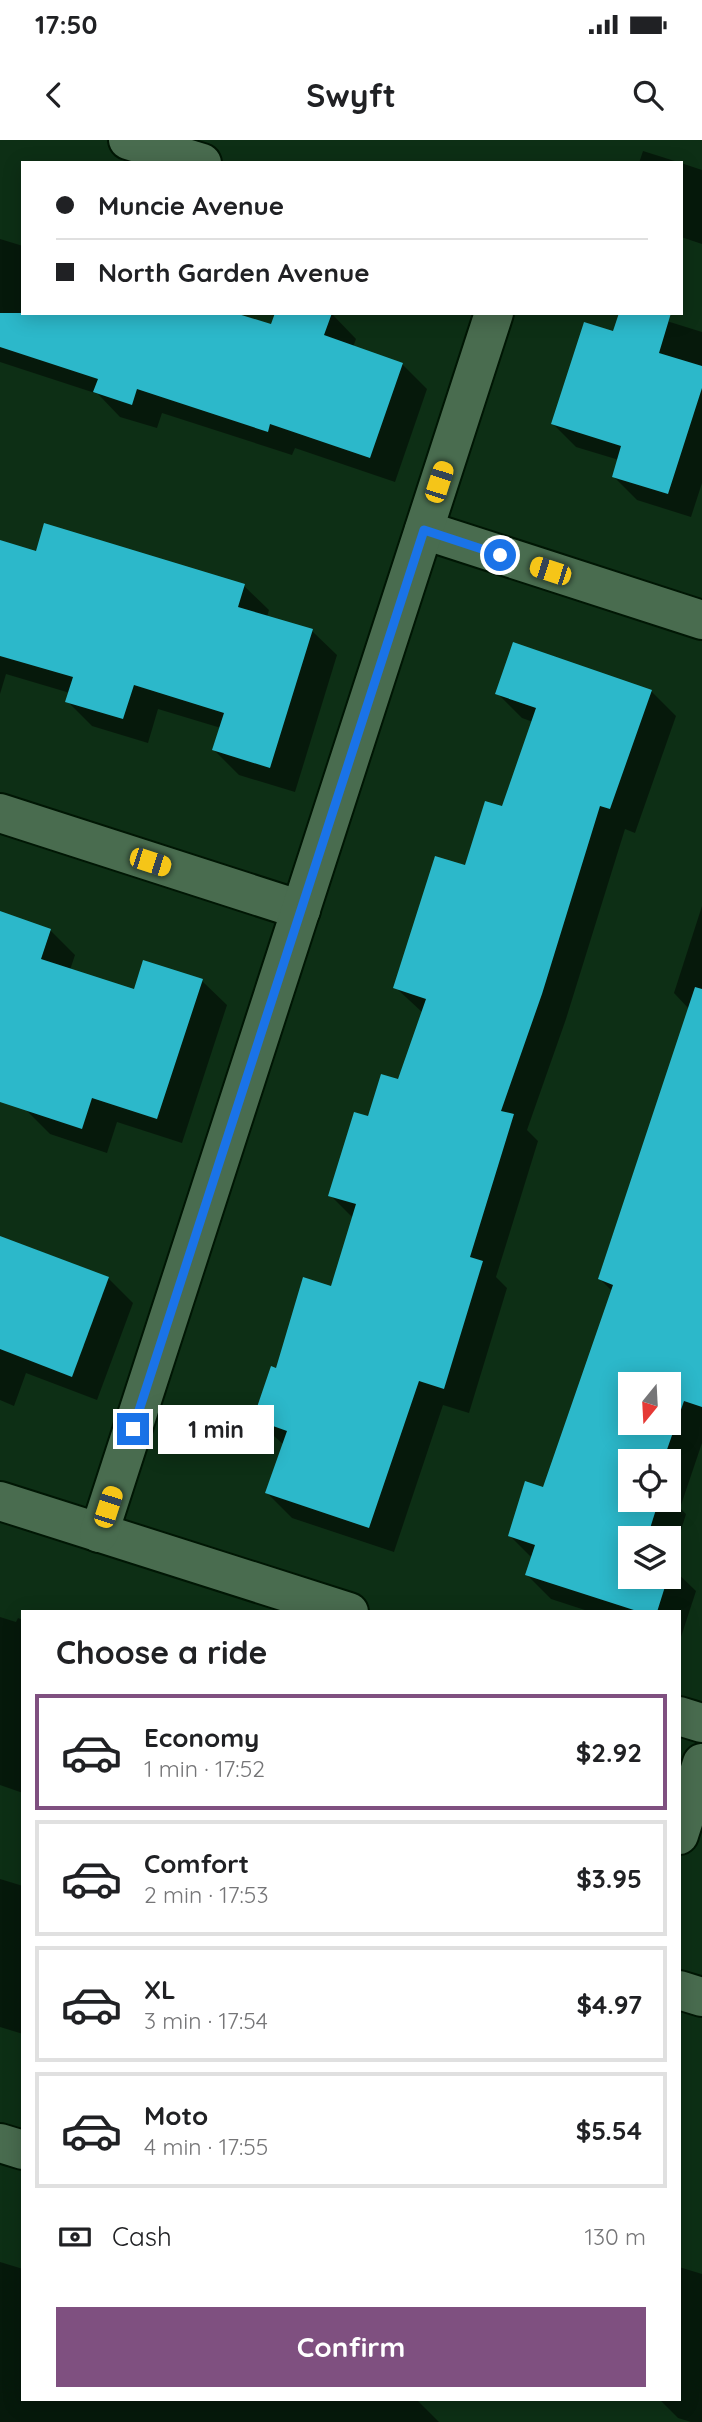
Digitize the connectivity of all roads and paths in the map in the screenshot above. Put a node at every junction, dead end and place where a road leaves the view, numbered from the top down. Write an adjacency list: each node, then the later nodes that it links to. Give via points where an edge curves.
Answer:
1 (128, 140): 2 (street)
2 (196, 161)
3 (493, 315): 4 (street)
4 (424, 530): 5 (street); 7 (street)
5 (702, 621)
6 (0, 813): 7 (street)
7 (301, 910): 9 (street)
8 (0, 1502): 9 (street)
9 (99, 1533): 10 (street)
10 (343, 1610)
11 (681, 1717): 12 (street)
12 (702, 1723)
13 (702, 1763): 14 (street)
14 (681, 1829)
15 (681, 1991): 16 (street)
16 (702, 1997)
17 (0, 2143): 18 (street)
18 (21, 2149)

